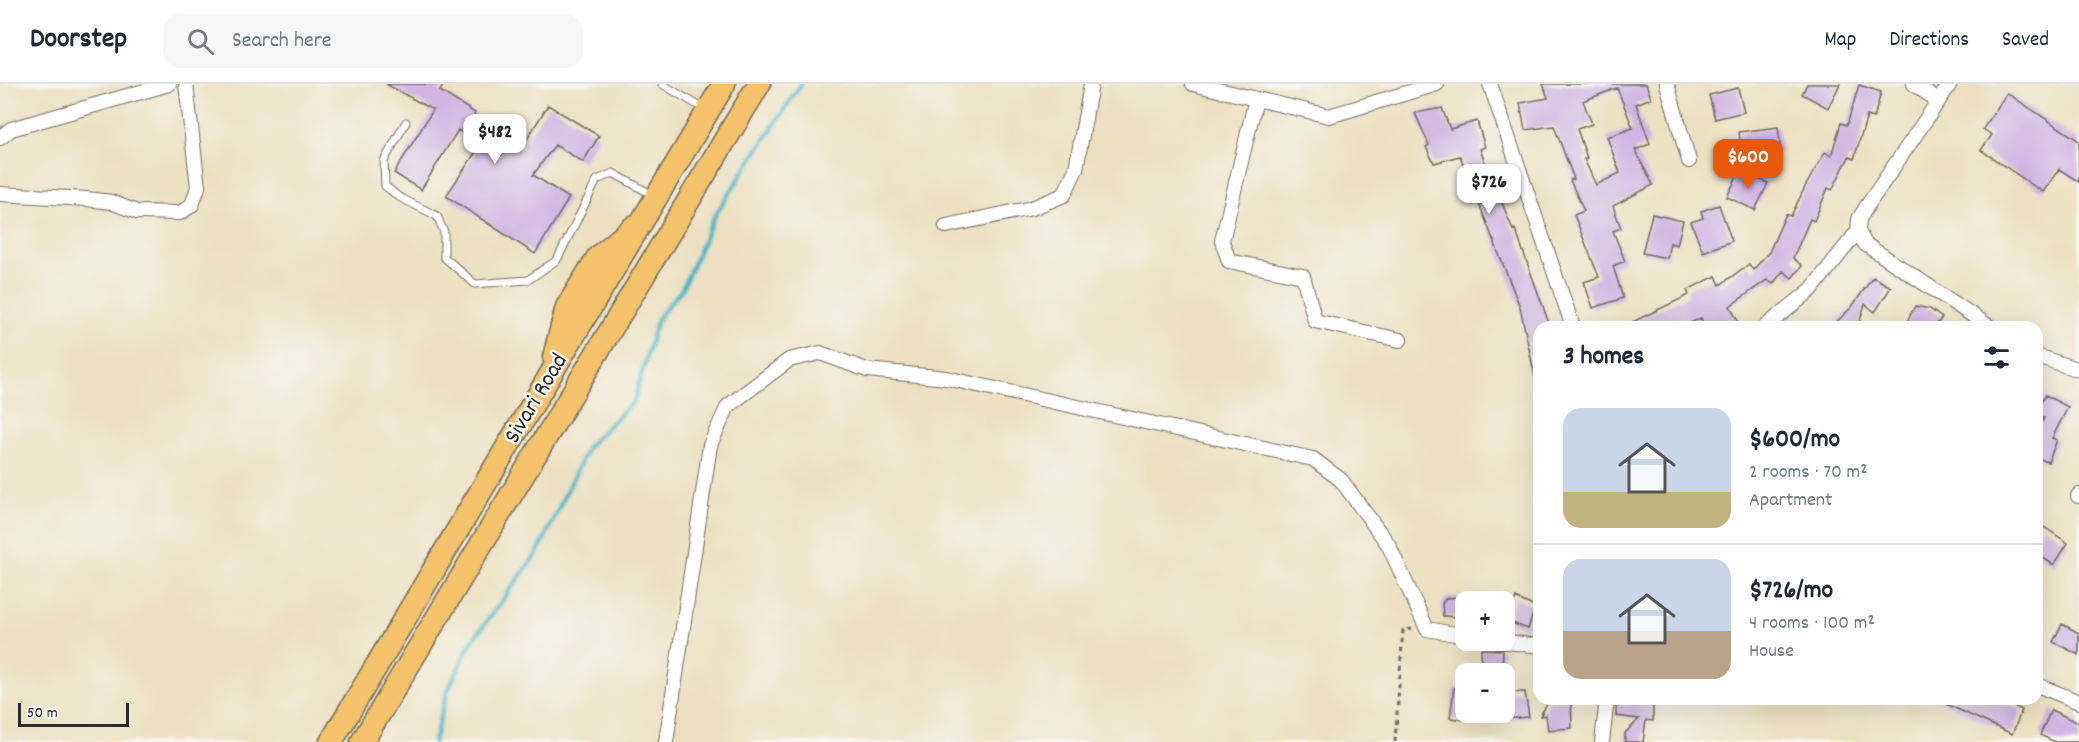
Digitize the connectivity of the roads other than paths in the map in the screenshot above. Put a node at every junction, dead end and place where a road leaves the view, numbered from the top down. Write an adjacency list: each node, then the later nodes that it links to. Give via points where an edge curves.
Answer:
1 (169, 84): 17 (street, via 19,126)
2 (186, 84): 19 (street, via 198,187 192,205 180,213 137,212 111,202 87,199)
3 (662, 84): 15 (lane)
4 (724, 84): 15 (main road, Sivari Road)
5 (759, 84): 36 (main road, Sivari Road)
6 (1091, 84): 21 (street, via 1076,169 1064,195 1032,208)
7 (1193, 84): 13 (street)
8 (1437, 84): 13 (street, via 1329,116)
9 (1490, 84): 23 (street)
10 (1667, 84): 18 (street)
11 (1914, 84): 14 (street)
12 (1950, 84): 14 (street)
13 (1256, 99): 26 (street, via 1222,241 1229,261 1303,276 1315,321)
14 (1938, 101): 22 (street, via 1859,219)
15 (708, 111): 20 (main road, Sivari Road)
16 (406, 122): 20 (lane, via 384,161 385,186 437,216 444,232 444,257 475,284 528,280 557,260 597,180 613,173)
17 (0, 138)
18 (1689, 161)
19 (0, 194)
20 (658, 197): 35 (main road, Sivari Road)
21 (946, 226)
22 (1858, 231): 24 (street, via 1811,290); 25 (street, via 1865,244)
23 (1571, 321)
24 (1773, 321)
25 (1977, 321)
26 (1400, 340)
27 (2043, 358): 28 (street)
28 (2079, 370)
29 (1455, 634): 37 (street, via 1427,629 1388,544 1341,480 1313,459 946,378 867,370 820,354 789,360 728,406 710,445)
30 (1515, 643): 31 (street)
31 (1533, 645)
32 (2043, 687): 33 (street)
33 (2079, 702)
34 (1606, 705): 38 (street)
35 (331, 742)
36 (362, 742)
37 (666, 742)
38 (1602, 742)

